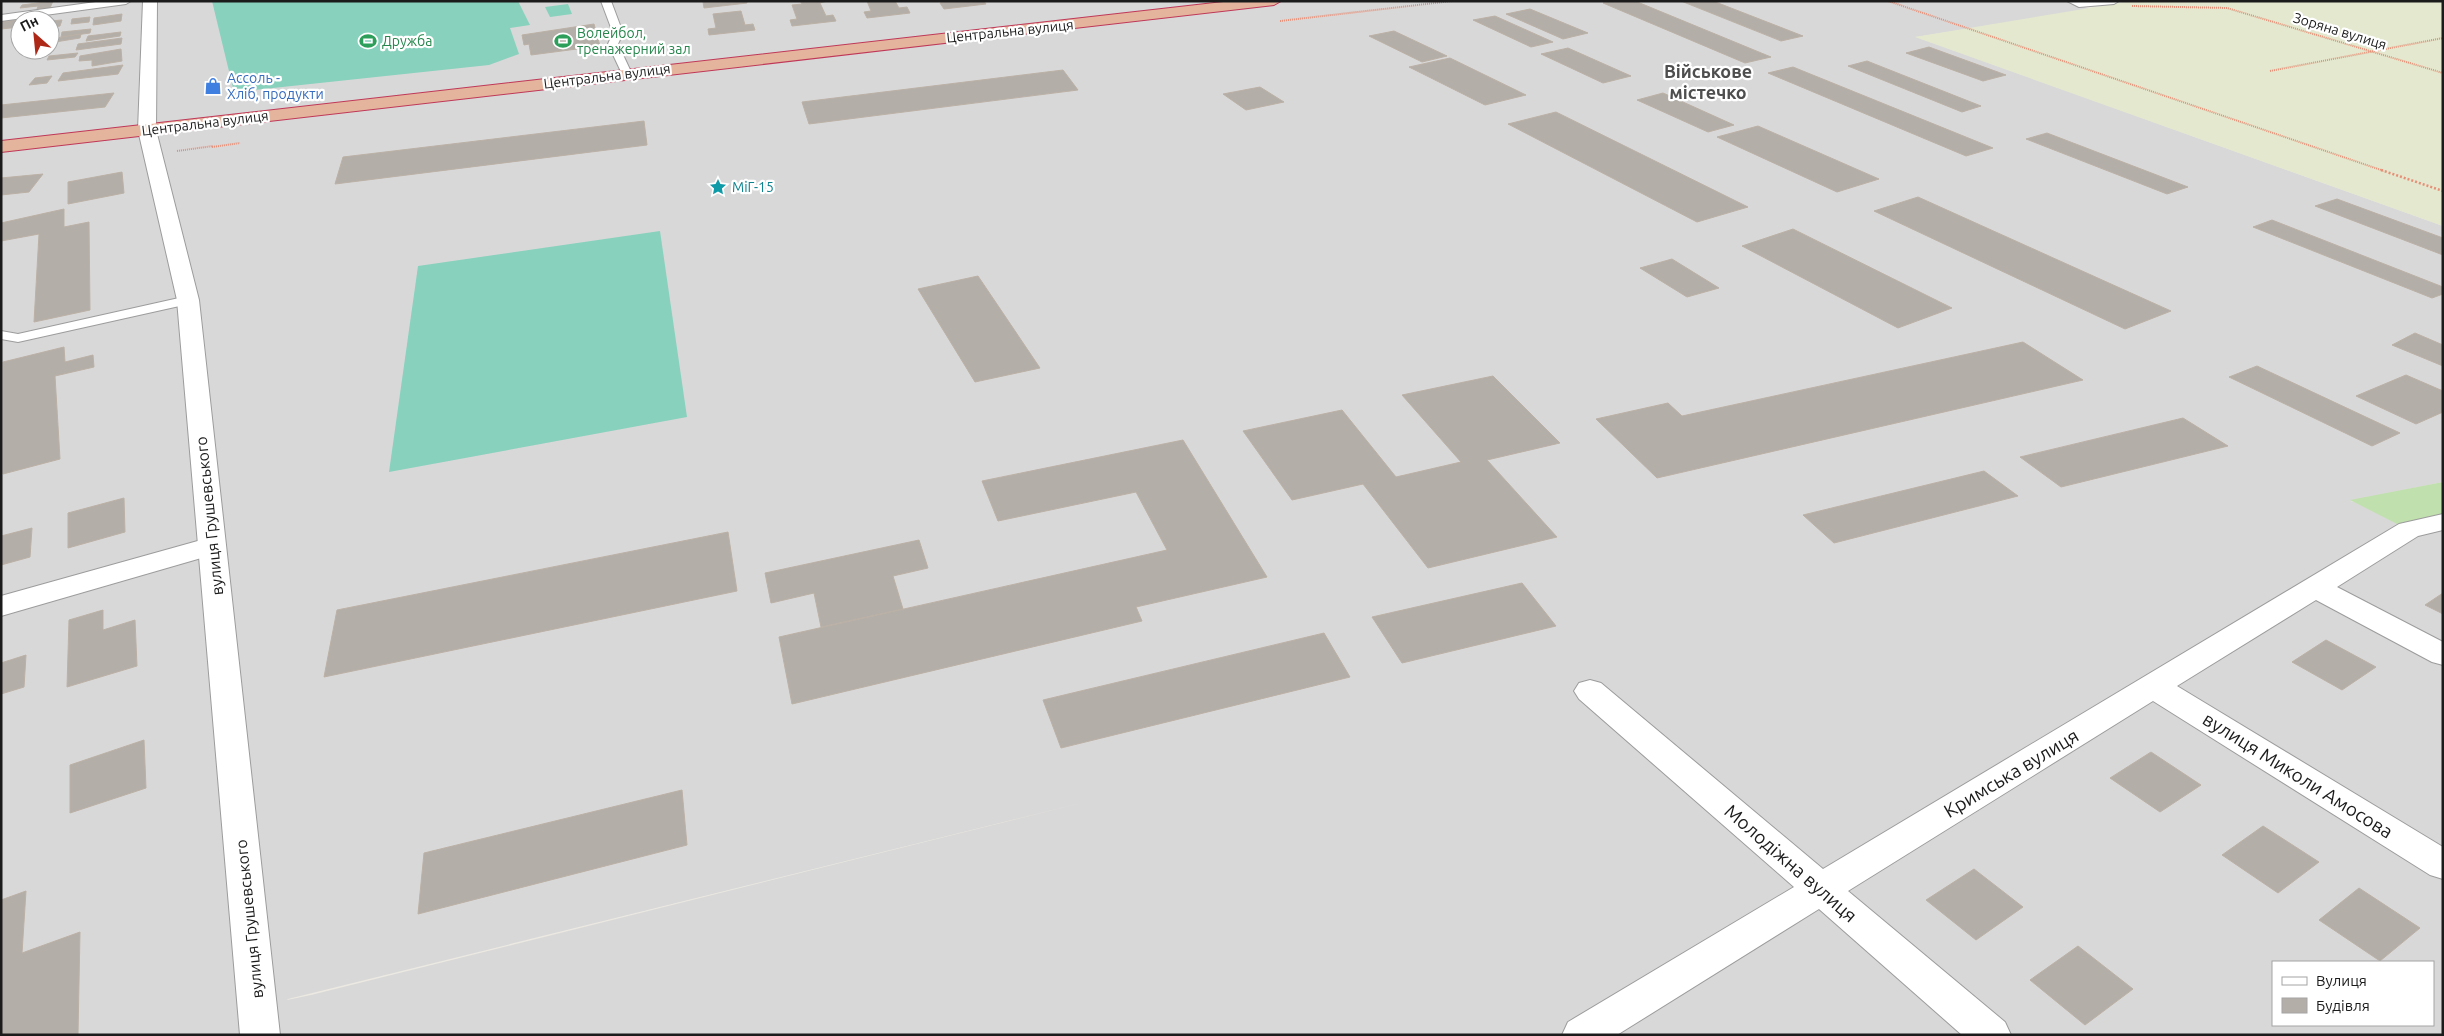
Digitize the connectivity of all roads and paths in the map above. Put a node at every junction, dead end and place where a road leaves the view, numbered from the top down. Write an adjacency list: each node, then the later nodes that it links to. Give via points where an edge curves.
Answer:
1 (126, 1): 8 (lane)
2 (150, 1): 14 (street, вулиця Грушевського)
3 (606, 1): 13 (lane, via 618,33 613,44)
4 (1274, 1): 13 (highway, Центральна вулиця)
5 (1888, 1): 16 (path)
6 (2072, 1): 7 (lane, via 2079,4)
7 (2113, 1): 10 (path, Зоряна вулиця, via 2155,8 2227,8)
8 (1, 18)
9 (2443, 38): 10 (path)
10 (2371, 52): 11 (path); 12 (path, Зоряна вулиця)
11 (2270, 70)
12 (2443, 73)
13 (627, 74): 14 (highway, Центральна вулиця)
14 (147, 130): 15 (highway, Центральна вулиця); 17 (street, вулиця Грушевського)
15 (1, 148)
16 (2443, 191)
17 (188, 300): 18 (lane, via 18,338); 20 (street, вулиця Грушевського)
18 (1, 335)
19 (2443, 522): 21 (street, Кримська вулиця, via 2409,530)
20 (212, 546): 22 (street); 28 (street, вулиця Грушевського)
21 (2315, 587): 23 (street); 24 (street, Кримська вулиця)
22 (1, 606)
23 (2443, 654)
24 (2153, 686): 26 (street, вулиця Миколи Амосова); 27 (street, Кримська вулиця)
25 (1590, 691): 27 (street, Молодіжна вулиця)
26 (2443, 864)
27 (1822, 889): 29 (street, Кримська вулиця); 30 (street, Молодіжна вулиця)
28 (260, 1035)
29 (1582, 1035)
30 (1991, 1035)

